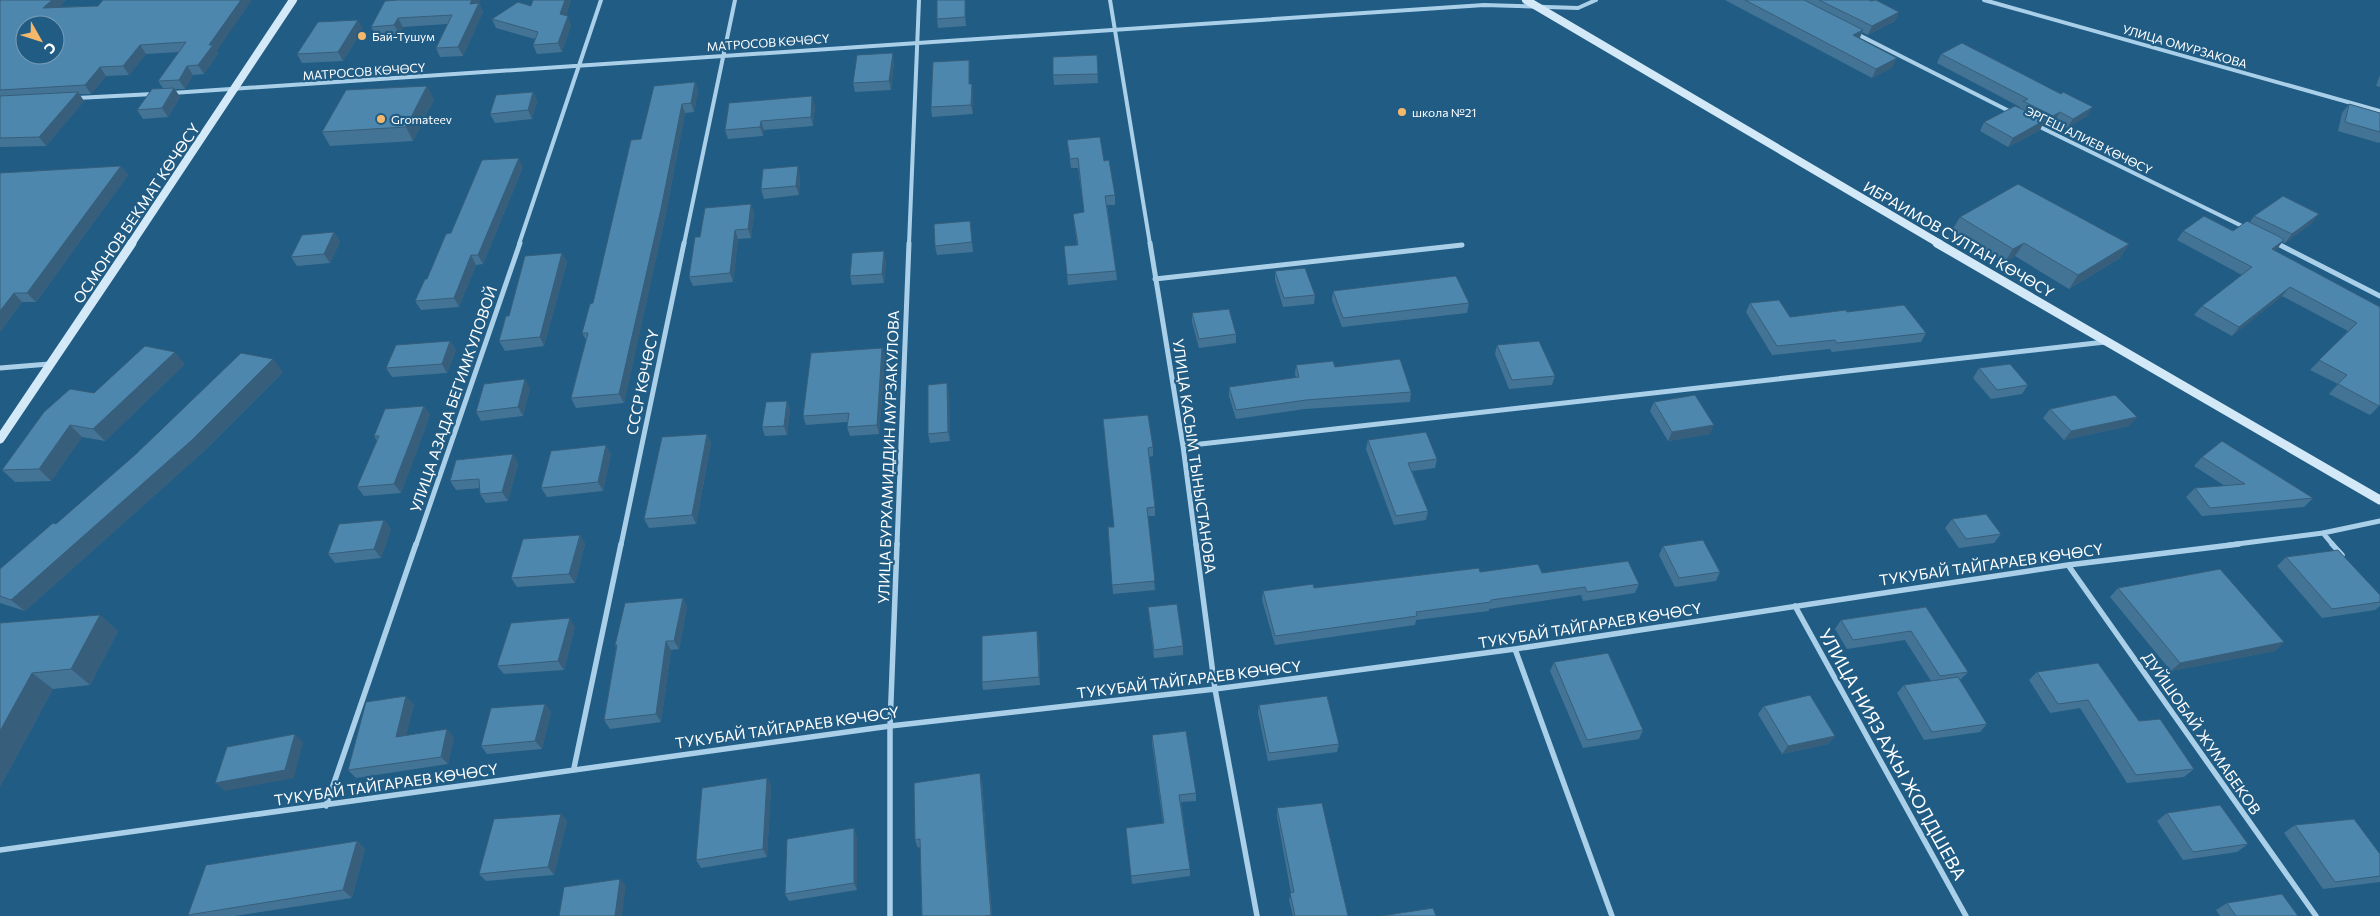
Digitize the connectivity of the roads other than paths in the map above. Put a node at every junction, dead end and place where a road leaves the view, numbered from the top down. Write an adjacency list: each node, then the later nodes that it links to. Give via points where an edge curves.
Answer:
1 (293, 0): 15 (main road, ОСМОНОВ БЕКМАТ КӨЧӨСҮ)
2 (601, 0): 14 (street, УЛИЦА АЗАДА БЕГИМКУЛОВОЙ)
3 (735, 0): 13 (street, СССР КӨЧӨСҮ)
4 (919, 0): 12 (street, УЛИЦА БУРХАМИДДИН МУРЗАКУЛОВА)
5 (1110, 0): 10 (street, УЛИЦА КАСЫМ ТЫНЫСТАНОВА)
6 (1526, 0): 9 (main road, ИБРАИМОВ СУЛТАН КӨЧӨСҮ)
7 (1596, 0): 9 (street, МАТРОСОВ КӨЧӨСҮ, via 1578,8)
8 (1984, 0): 19 (street, УЛИЦА ОМУРЗАКОВА)
9 (1536, 6): 10 (street, МАТРОСОВ КӨЧӨСҮ, via 1484,4); 27 (main road, ИБРАИМОВ СУЛТАН КӨЧӨСҮ)
10 (1114, 30): 12 (street, МАТРОСОВ КӨЧӨСҮ); 25 (street, УЛИЦА КАСЫМ ТЫНЫСТАНОВА)
11 (1851, 31): 20 (street, ЭРГЕШ АЛИЕВ КӨЧӨСҮ)
12 (917, 42): 13 (street, МАТРОСОВ КӨЧӨСҮ); 40 (street, УЛИЦА БУРХАМИДДИН МУРЗАКУЛОВА)
13 (724, 54): 14 (street, МАТРОСОВ КӨЧӨСҮ); 41 (street, СССР КӨЧӨСҮ)
14 (581, 65): 15 (street, МАТРОСОВ КӨЧӨСҮ); 42 (street, УЛИЦА АЗАДА БЕГИМКУЛОВОЙ)
15 (235, 90): 17 (street, МАТРОСОВ КӨЧӨСҮ); 28 (main road, ОСМОНОВ БЕКМАТ КӨЧӨСҮ)
16 (157, 94): 18 (street)
17 (167, 94)
18 (69, 98)
19 (2380, 111)
20 (2017, 115)
21 (2034, 124): 22 (street, ЭРГЕШ АЛИЕВ КӨЧӨСҮ)
22 (2256, 233)
23 (2273, 242): 26 (street)
24 (1462, 245): 25 (street)
25 (1155, 279): 31 (street, УЛИЦА КАСЫМ ТЫНЫСТАНОВА)
26 (2380, 296)
27 (2108, 342): 31 (street); 32 (main road, ИБРАИМОВ СУЛТАН КӨЧӨСҮ)
28 (50, 364): 29 (street); 30 (main road, ОСМОНОВ БЕКМАТ КӨЧӨСҮ)
29 (0, 368)
30 (0, 439)
31 (1183, 446): 39 (street, УЛИЦА КАСЫМ ТЫНЫСТАНОВА)
32 (2380, 500)
33 (2380, 521): 34 (street, ТУКУБАЙ ТАЙГАРАЕВ КӨЧӨСҮ)
34 (2323, 533): 35 (street); 36 (street, ТУКУБАЙ ТАЙГАРАЕВ КӨЧӨСҮ)
35 (2348, 562)
36 (2068, 565): 37 (street, ТУКУБАЙ ТАЙГАРАЕВ КӨЧӨСҮ); 48 (street, ДУЙШОБАЙ ЖУМАБЕКОВ)
37 (1795, 606): 38 (street, ТУКУБАЙ ТАЙГАРАЕВ КӨЧӨСҮ); 47 (street, УЛИЦА НИЯЗ АЖЫ ЖОЛДШЕВА)
38 (1515, 649): 39 (street, ТУКУБАЙ ТАЙГАРАЕВ КӨЧӨСҮ); 46 (street)
39 (1216, 690): 40 (street, ТУКУБАЙ ТАЙГАРАЕВ КӨЧӨСҮ); 45 (street, УЛИЦА КАСЫМ ТЫНЫСТАНОВА)
40 (890, 726): 41 (street, ТУКУБАЙ ТАЙГАРАЕВ КӨЧӨСҮ); 44 (street, УЛИЦА БУРХАМИДДИН МУРЗАКУЛОВА)
41 (574, 768): 42 (street, ТУКУБАЙ ТАЙГАРАЕВ КӨЧӨСҮ)
42 (326, 806): 43 (street, ТУКУБАЙ ТАЙГАРАЕВ КӨЧӨСҮ)
43 (0, 850)
44 (890, 916)
45 (1257, 916)
46 (1612, 916)
47 (1966, 916)
48 (2316, 916)

